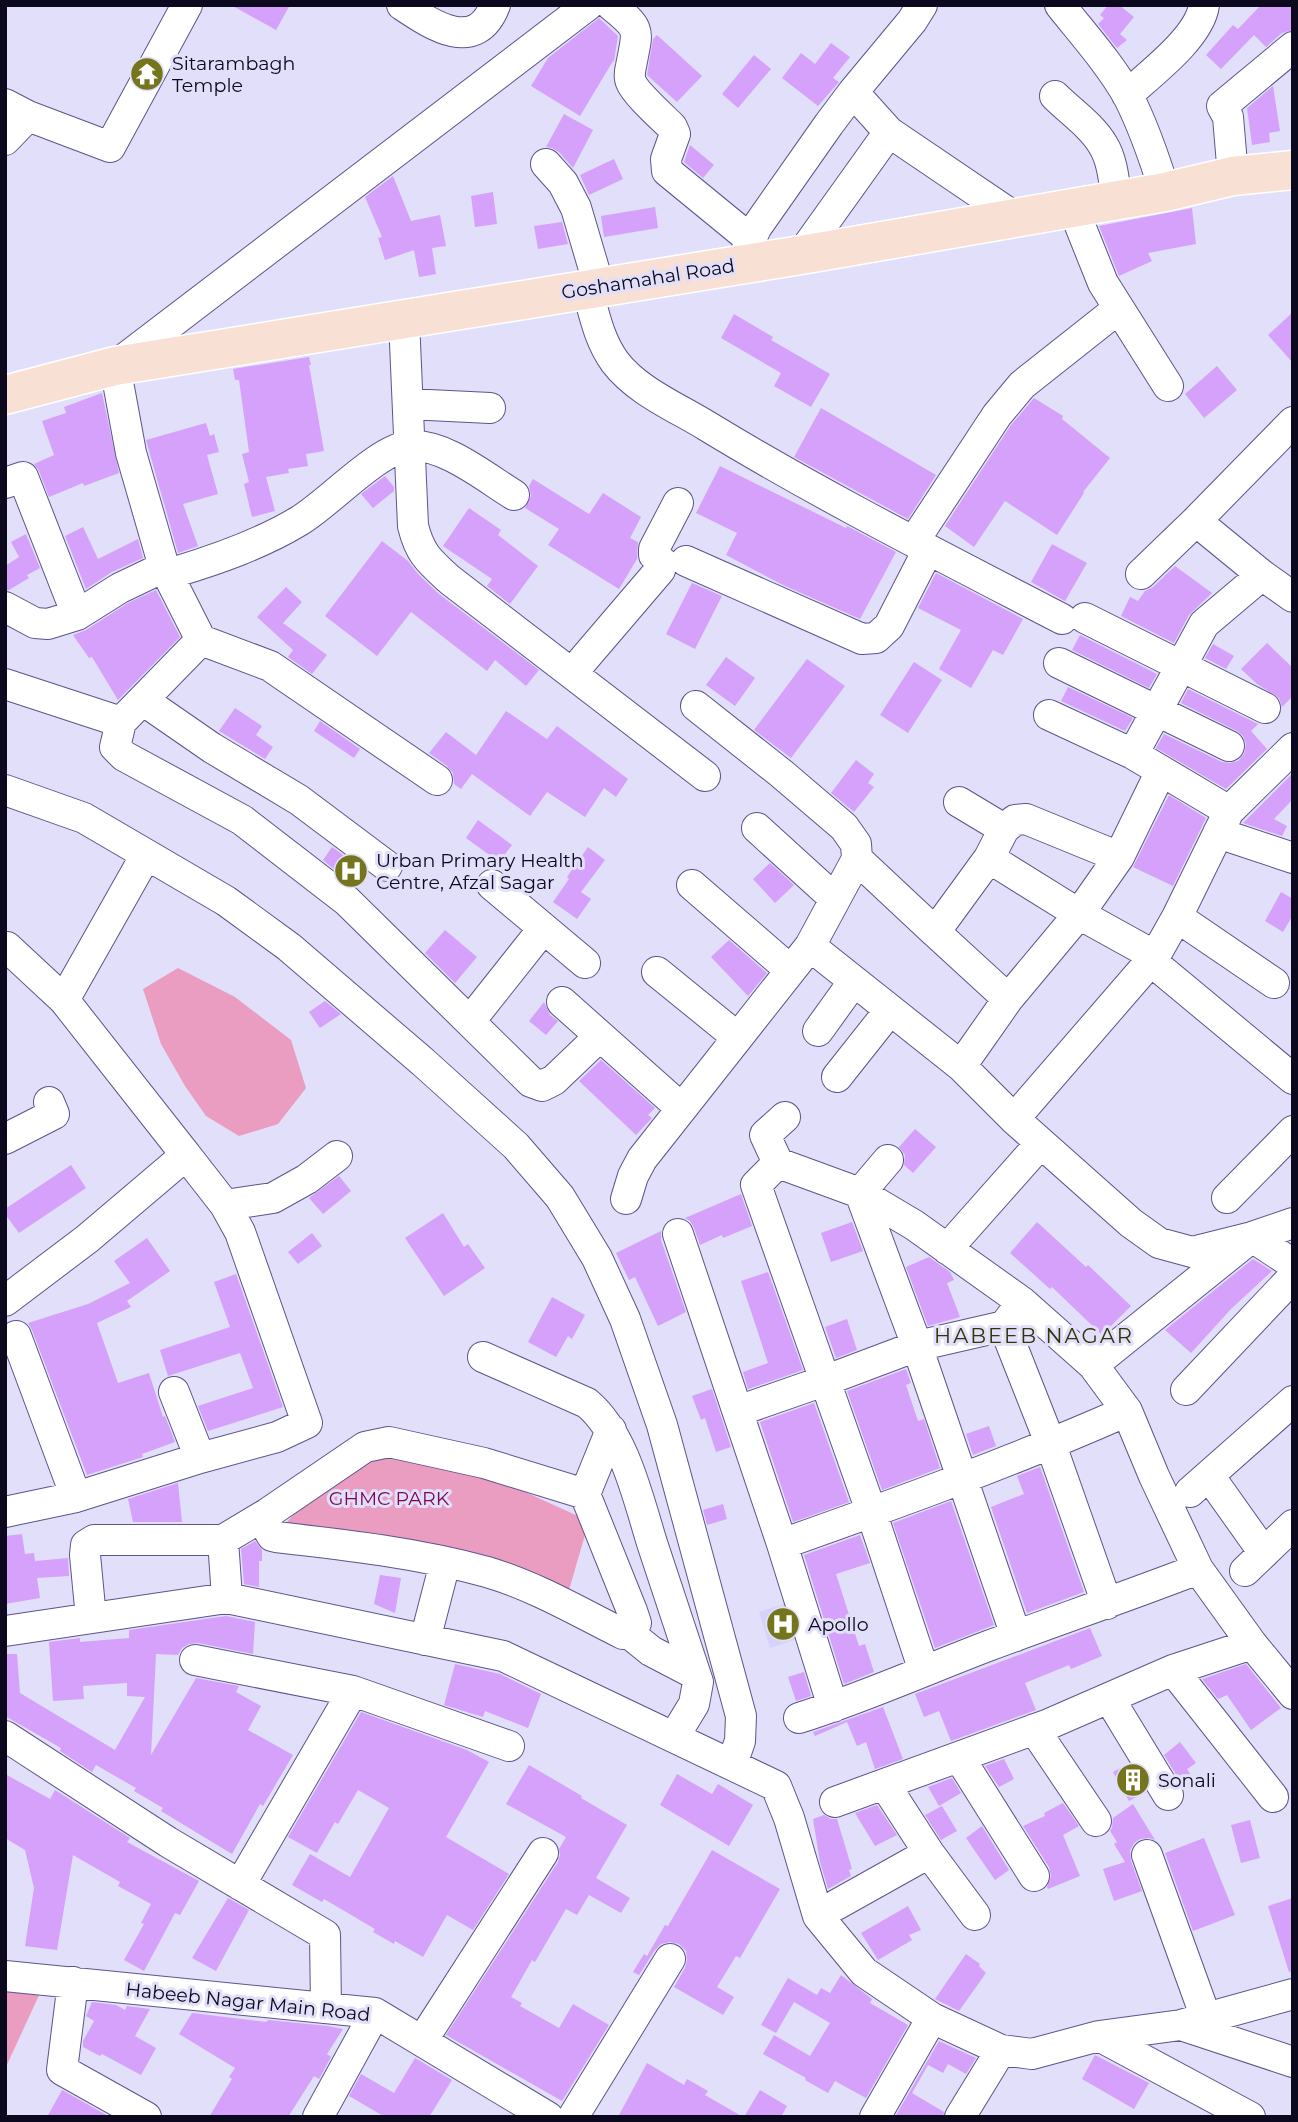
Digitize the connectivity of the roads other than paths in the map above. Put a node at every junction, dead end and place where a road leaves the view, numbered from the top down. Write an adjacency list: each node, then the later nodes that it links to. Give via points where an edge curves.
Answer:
1 (187, 5): 13 (street, via 110,147)
2 (402, 5): 3 (street, via 450,33 470,33 490,18)
3 (495, 5)
4 (588, 5): 28 (street)
5 (611, 5): 23 (street, via 636,31 631,82 675,134 666,159 667,171)
6 (922, 5): 10 (street)
7 (1060, 5): 11 (street)
8 (1204, 5): 11 (street, via 1192,33)
9 (1293, 47): 18 (street, via 1222,106 1228,117)
10 (853, 92): 14 (street); 23 (street)
11 (1127, 95): 19 (street)
12 (1055, 96): 20 (street, via 1104,146)
13 (16, 110): 15 (street)
14 (889, 132): 22 (street); 24 (street)
15 (5, 140)
16 (546, 164): 25 (street, via 576,208)
17 (1293, 170): 18 (main road, Goshamahal Road)
18 (1233, 176): 19 (main road, Goshamahal Road)
19 (1165, 192): 20 (main road, Goshamahal Road)
20 (1117, 201): 21 (main road, Goshamahal Road)
21 (1073, 208): 22 (main road, Goshamahal Road); 26 (street)
22 (1016, 218): 24 (main road, Goshamahal Road)
23 (749, 251): 24 (main road, Goshamahal Road); 25 (main road, Goshamahal Road)
24 (801, 255)
25 (593, 287): 27 (main road, Goshamahal Road); 39 (street, via 601,338 616,363 639,384 741,447)
26 (1118, 309): 29 (street); 39 (street, via 1022,385 997,415)
27 (404, 320): 28 (main road, Goshamahal Road); 31 (street)
28 (115, 366): 30 (main road, Goshamahal Road); 41 (street, via 131,453)
29 (1168, 386)
30 (5, 395)
31 (408, 404): 32 (street); 34 (street)
32 (491, 408)
33 (1291, 426): 38 (street)
34 (410, 446): 36 (street, via 442,451); 41 (street, via 390,452 301,520 257,543 175,572); 50 (street, via 413,526 426,559)
35 (5, 483): 46 (street, via 23,477)
36 (514, 495)
37 (678, 503): 50 (street, via 654,549 662,562 660,570)
38 (1196, 521): 42 (street); 43 (street)
39 (921, 546): 40 (street, via 889,626 876,638 862,639); 49 (street)
40 (686, 561)
41 (164, 567): 46 (street); 47 (street)
42 (1141, 574)
43 (1262, 575): 44 (street); 49 (street, via 1204,624)
44 (1293, 597)
45 (5, 607): 46 (street, via 35,623)
46 (77, 615)
47 (201, 640): 52 (street); 63 (street, via 270,666)
48 (1059, 663): 55 (street)
49 (1182, 665): 54 (street); 55 (street)
50 (572, 673): 62 (street)
51 (5, 684): 57 (street)
52 (144, 701): 57 (street); 74 (street, via 299,800)
53 (696, 706): 73 (street, via 844,827 856,844)
54 (1265, 708)
55 (1158, 710): 58 (street); 60 (street)
56 (1049, 715): 60 (street)
57 (121, 722): 94 (street, via 115,747 124,756 263,836 347,901)
58 (1229, 746)
59 (1293, 748): 66 (street)
60 (1133, 754): 61 (street)
61 (1161, 771): 66 (street); 70 (street)
62 (705, 776)
63 (437, 780)
64 (5, 790): 69 (street, via 84,818)
65 (960, 802): 68 (street)
66 (1223, 822): 72 (street); 79 (street)
67 (757, 828): 77 (street)
68 (1004, 829): 70 (street, via 1015,820 1026,819); 71 (street)
69 (146, 855): 91 (street); 170 (street, via 226,901 289,947 516,1146 560,1197 597,1258 625,1319 662,1425 741,1716)
70 (1119, 857): 78 (street)
71 (989, 858): 78 (street); 81 (street)
72 (1293, 858)
73 (857, 859): 77 (street); 81 (street)
74 (387, 866)
75 (692, 885): 86 (street)
76 (492, 886): 80 (street)
77 (835, 899): 82 (street)
78 (1079, 914): 84 (street); 90 (street)
79 (1177, 917): 84 (street); 89 (street)
80 (543, 929): 85 (street); 94 (street)
81 (934, 932): 90 (street)
82 (810, 946): 86 (street); 88 (street)
83 (6, 947): 91 (street)
84 (1153, 958): 100 (street); 104 (street)
85 (585, 963)
86 (789, 969): 97 (street)
87 (657, 972): 97 (street)
88 (853, 981): 93 (street); 95 (street)
89 (1273, 983)
90 (1008, 999): 98 (street)
91 (64, 1000): 108 (street)
92 (562, 1002): 96 (street)
93 (890, 1010): 98 (street); 99 (street)
94 (470, 1021): 96 (street, via 531,1082 542,1086)
95 (818, 1031)
96 (600, 1036): 102 (street)
97 (737, 1037): 102 (street)
98 (961, 1066): 104 (street)
99 (837, 1077)
100 (1293, 1079)
101 (49, 1102): 106 (street, via 54,1114)
102 (681, 1108): 114 (street, via 642,1159)
103 (786, 1117): 110 (street, via 765,1135)
104 (1014, 1119): 107 (street)
105 (1293, 1131): 113 (street)
106 (5, 1139)
107 (1041, 1143): 118 (street, via 1159,1243 1192,1252); 119 (street)
108 (186, 1156): 115 (street); 122 (street)
109 (337, 1156): 115 (street, via 273,1198)
110 (775, 1156): 112 (street); 128 (street, via 756,1185)
111 (888, 1160): 112 (street)
112 (860, 1193): 119 (street); 125 (street)
113 (1227, 1198)
114 (626, 1199)
115 (225, 1205): 136 (street, via 240,1232 307,1423 277,1437)
116 (1293, 1223): 118 (street)
117 (678, 1234): 132 (street)
118 (1252, 1237): 120 (street); 127 (street)
119 (947, 1249): 123 (street)
120 (1293, 1264)
121 (1293, 1277): 129 (street)
122 (5, 1301)
123 (1013, 1314): 125 (street); 127 (street); 135 (street)
124 (16, 1336): 139 (street)
125 (917, 1346): 128 (street); 137 (street)
126 (483, 1357): 134 (street, via 587,1403)
127 (1093, 1365): 133 (street)
128 (824, 1381): 132 (street); 140 (street)
129 (1186, 1390)
130 (174, 1392): 136 (street)
131 (1293, 1401): 143 (street, via 1200,1484 1254,1562)
132 (738, 1411): 145 (street)
133 (1128, 1411): 135 (street); 147 (street)
134 (611, 1430): 138 (street); 159 (street)
135 (1051, 1445): 137 (street); 149 (street)
136 (200, 1458): 139 (street)
137 (961, 1480): 140 (street); 153 (street)
138 (585, 1494): 142 (street, via 484,1462 389,1442 365,1447); 152 (street, via 636,1623)
139 (76, 1497): 141 (street)
140 (871, 1511): 145 (street); 158 (street)
141 (5, 1512)
142 (268, 1513): 144 (street); 146 (street, via 265,1524 272,1536)
143 (1293, 1525)
144 (223, 1540): 148 (street); 150 (street, via 94,1540 86,1545 85,1555)
145 (782, 1544): 163 (street)
146 (445, 1563): 152 (street, via 508,1580); 154 (street)
147 (1198, 1569): 149 (street); 155 (street)
148 (227, 1598): 150 (street); 154 (street)
149 (1107, 1604): 153 (street)
150 (91, 1618): 151 (street)
151 (5, 1630)
152 (630, 1634): 159 (street)
153 (1016, 1636): 158 (street)
154 (425, 1640): 167 (street, via 503,1656)
155 (1252, 1644): 157 (street); 161 (street)
156 (195, 1660): 160 (street)
157 (1173, 1670): 162 (street); 173 (street)
158 (924, 1671): 163 (street)
159 (695, 1674): 167 (street, via 694,1704)
160 (353, 1691): 168 (street); 180 (street)
161 (1293, 1694)
162 (1109, 1698): 165 (street); 172 (street)
163 (833, 1707): 164 (street)
164 (799, 1718)
165 (1034, 1729): 169 (street); 175 (street)
166 (5, 1736): 180 (street)
167 (674, 1737): 170 (street)
168 (509, 1746)
169 (959, 1757): 171 (street); 179 (street)
170 (733, 1765): 189 (street, via 776,1786 818,1916 864,1972)
171 (885, 1785): 174 (street); 177 (street)
172 (1168, 1795)
173 (1273, 1797)
174 (835, 1802)
175 (1096, 1821)
176 (542, 1853): 192 (street)
177 (929, 1853): 181 (street); 182 (street)
178 (1147, 1855): 190 (street)
179 (1034, 1876)
180 (240, 1885): 187 (street, via 325,1935)
181 (836, 1905)
182 (975, 1915)
183 (670, 1959): 198 (street)
184 (5, 1976): 185 (street, Habeeb Nagar Main Road)
185 (73, 1982): 187 (street, Habeeb Nagar Main Road); 195 (street, via 62,2070)
186 (1293, 1994): 190 (street)
187 (326, 2008): 188 (street, Habeeb Nagar Main Road)
188 (375, 2013): 192 (street, Habeeb Nagar Main Road); 196 (street)
189 (932, 2018): 193 (street); 199 (street)
190 (1193, 2021): 191 (street); 194 (street)
191 (1099, 2036): 193 (street, via 1032,2054); 201 (street)
192 (422, 2041): 197 (street, Habeeb Nagar Main Road)
193 (1001, 2050): 200 (street)
194 (1293, 2062)
195 (146, 2117)
196 (318, 2117)
197 (548, 2117)
198 (573, 2117)
199 (876, 2117)
200 (960, 2117)
201 (1250, 2117)

